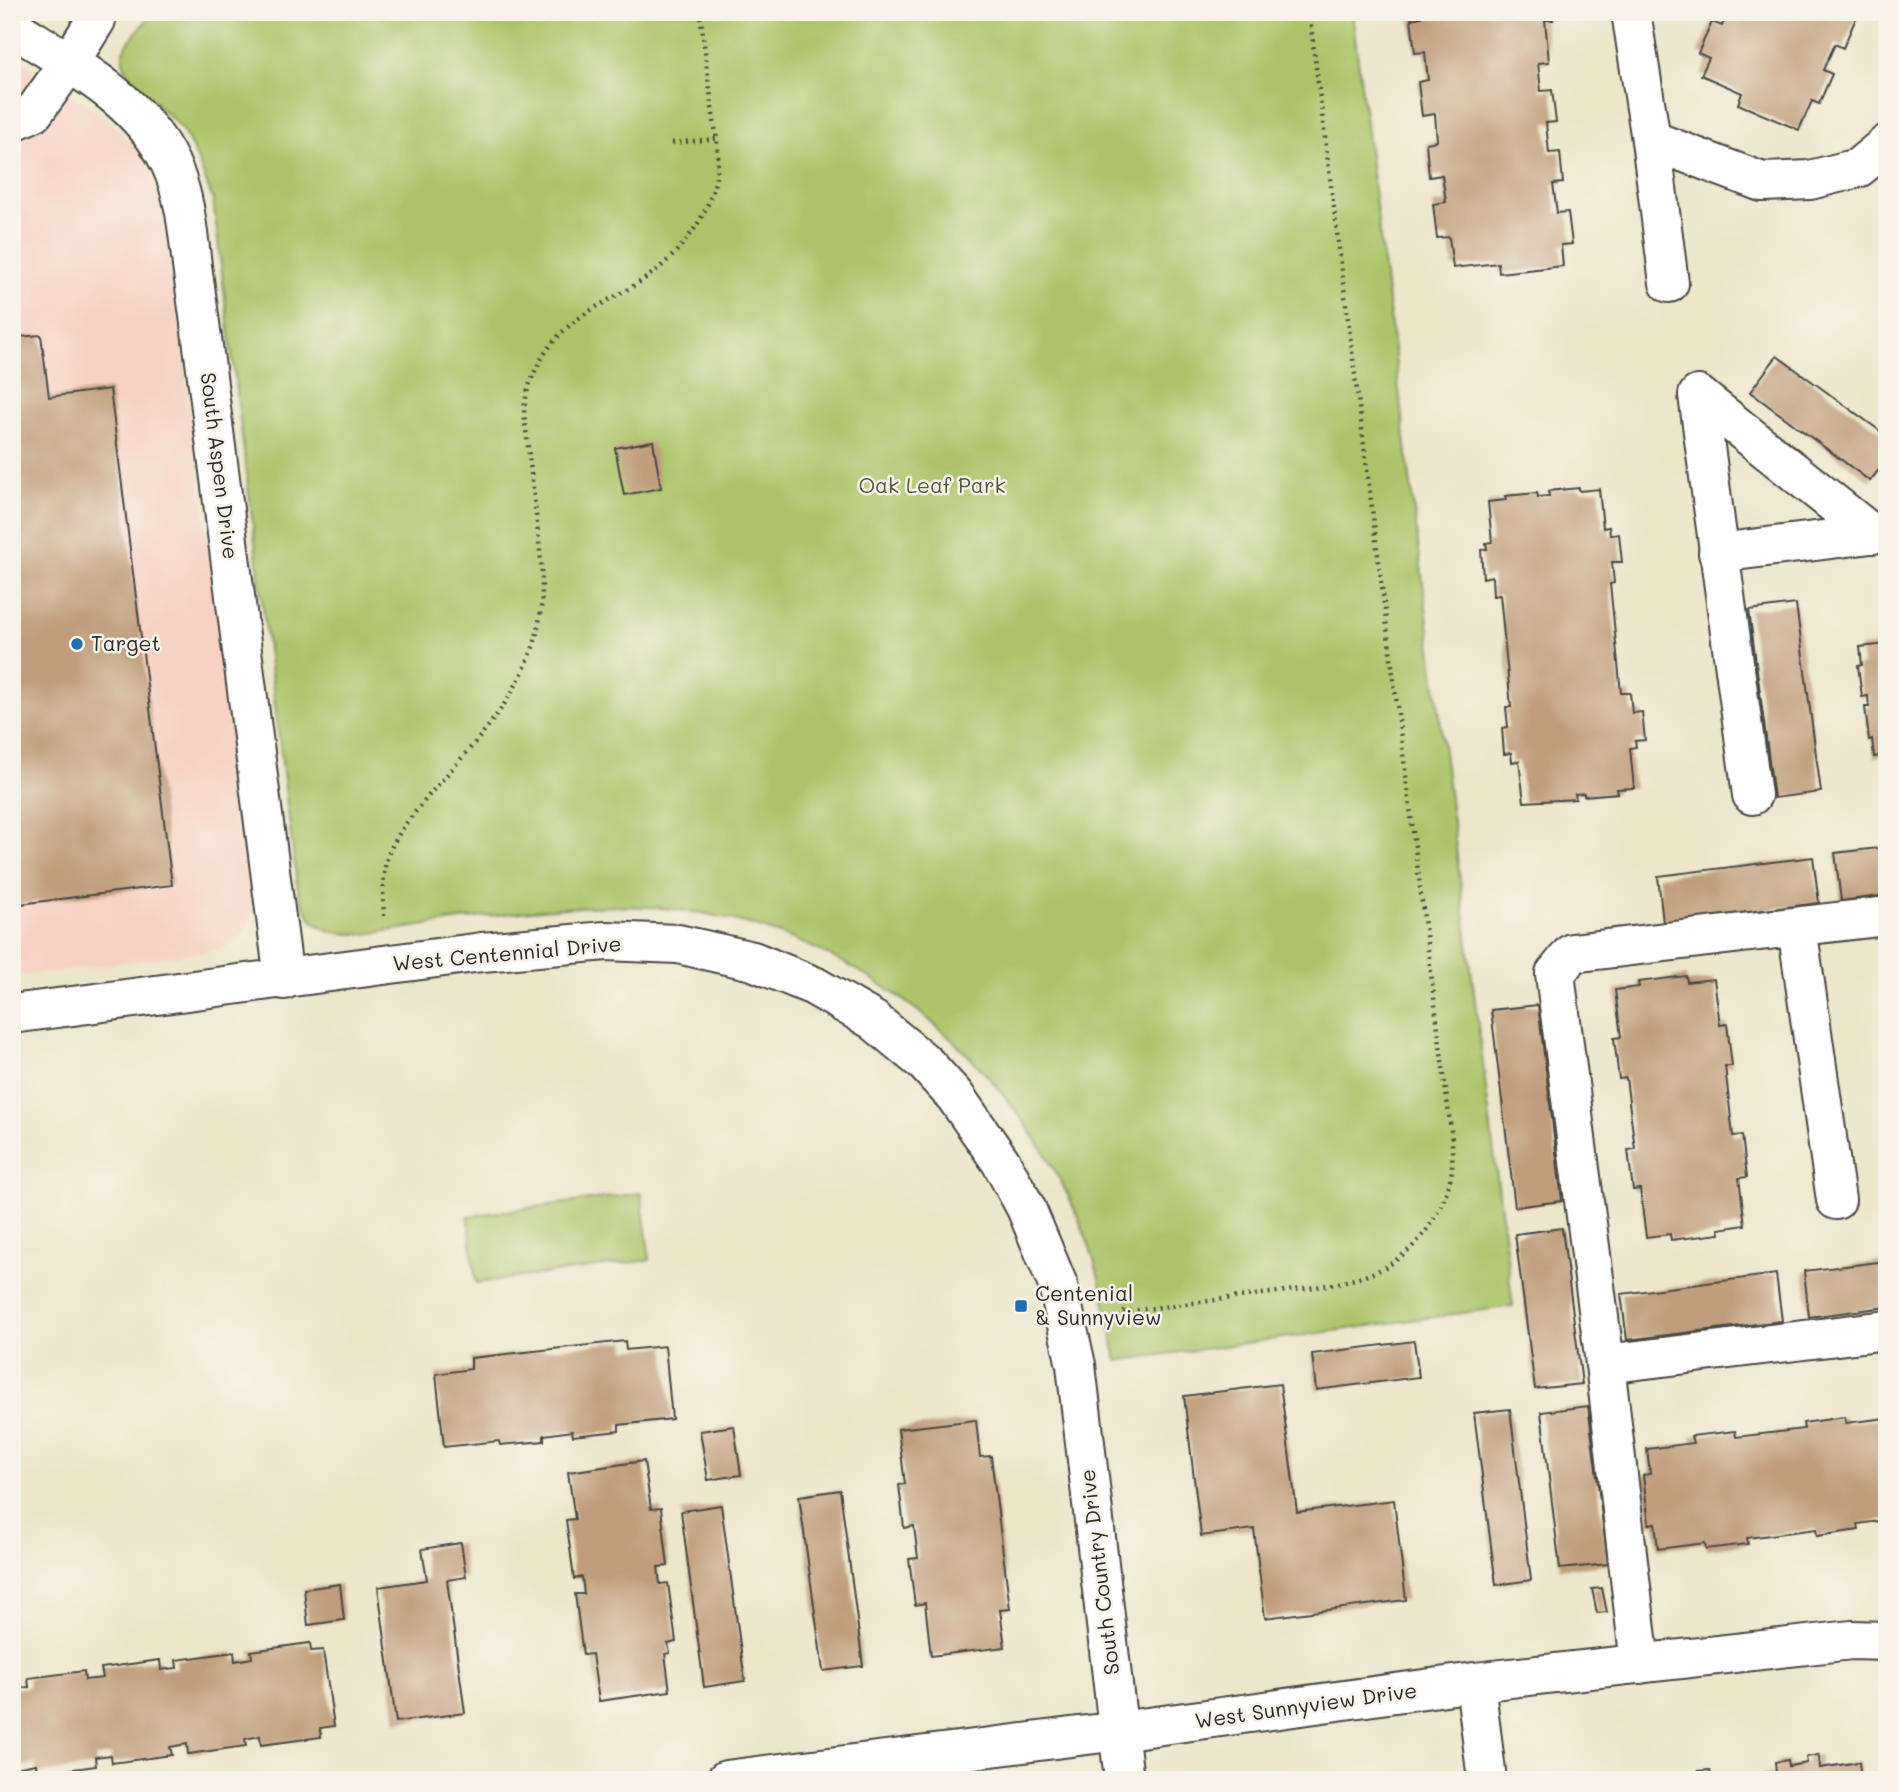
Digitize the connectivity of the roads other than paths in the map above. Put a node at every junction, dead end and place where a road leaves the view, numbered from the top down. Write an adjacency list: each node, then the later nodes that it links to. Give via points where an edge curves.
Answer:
1 (1631, 12): 6 (street)
2 (96, 20): 4 (street)
3 (12, 27): 4 (street, South Aspen Drive)
4 (69, 63): 5 (street, via 34,112); 14 (street, South Aspen Drive, via 143,122 171,165 186,220)
5 (12, 122)
6 (1651, 140): 7 (street, via 1762,181 1810,180 1858,168); 8 (street)
7 (1887, 144)
8 (1669, 283)
9 (1880, 533): 10 (street); 10 (street, via 1698,395)
10 (1718, 553): 11 (street)
11 (1752, 795)
12 (1887, 916): 13 (street)
13 (1797, 926): 16 (street); 18 (street, via 1572,953 1555,974)
14 (284, 980): 15 (street, West Centennial Drive); 19 (street, West Centennial Drive, via 482,952 606,941 678,944 753,961 814,986 873,1020 925,1063 986,1140 1026,1208 1058,1285)
15 (12, 1014)
16 (1836, 1200)
17 (1887, 1330): 18 (street)
18 (1605, 1364): 21 (street)
19 (1076, 1365): 23 (street, South Country Drive)
20 (1887, 1641): 21 (street, West Sunnyview Drive, via 1852,1640)
21 (1640, 1664): 22 (street, West Sunnyview Drive)
22 (1475, 1682): 23 (street, West Sunnyview Drive); 26 (street)
23 (1119, 1731): 24 (street, West Sunnyview Drive); 25 (street, South Country Drive)
24 (726, 1780)
25 (1124, 1780)
26 (1486, 1780)

